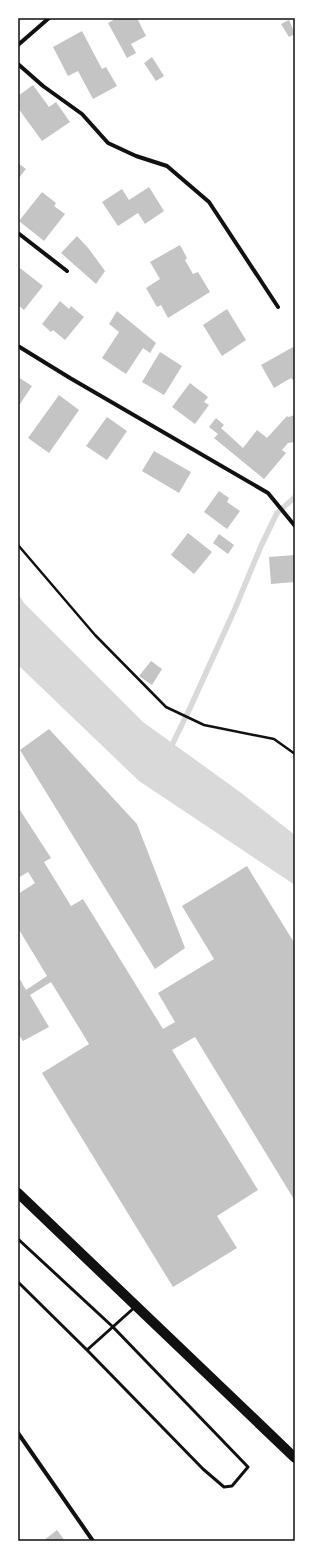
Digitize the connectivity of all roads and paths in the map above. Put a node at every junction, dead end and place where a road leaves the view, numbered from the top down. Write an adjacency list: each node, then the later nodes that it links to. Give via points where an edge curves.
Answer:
1 (49, 18): 2 (street)
2 (18, 45)
3 (18, 64): 6 (street, via 82,114 108,142 136,156 167,166 209,202)
4 (18, 233): 5 (street)
5 (67, 271)
6 (278, 307)
7 (18, 346): 8 (street, via 268,494)
8 (295, 526)
9 (18, 545): 10 (path, via 95,635 166,707 204,725 274,739)
10 (295, 754)
11 (18, 1193): 14 (main road)
12 (18, 1239): 15 (lane)
13 (18, 1282): 16 (lane)
14 (136, 1306): 15 (lane); 18 (main road)
15 (113, 1327): 16 (lane); 16 (lane, via 248,1467 232,1486 224,1487 202,1469)
16 (87, 1350)
17 (18, 1433): 19 (street)
18 (295, 1458)
19 (94, 1541)

